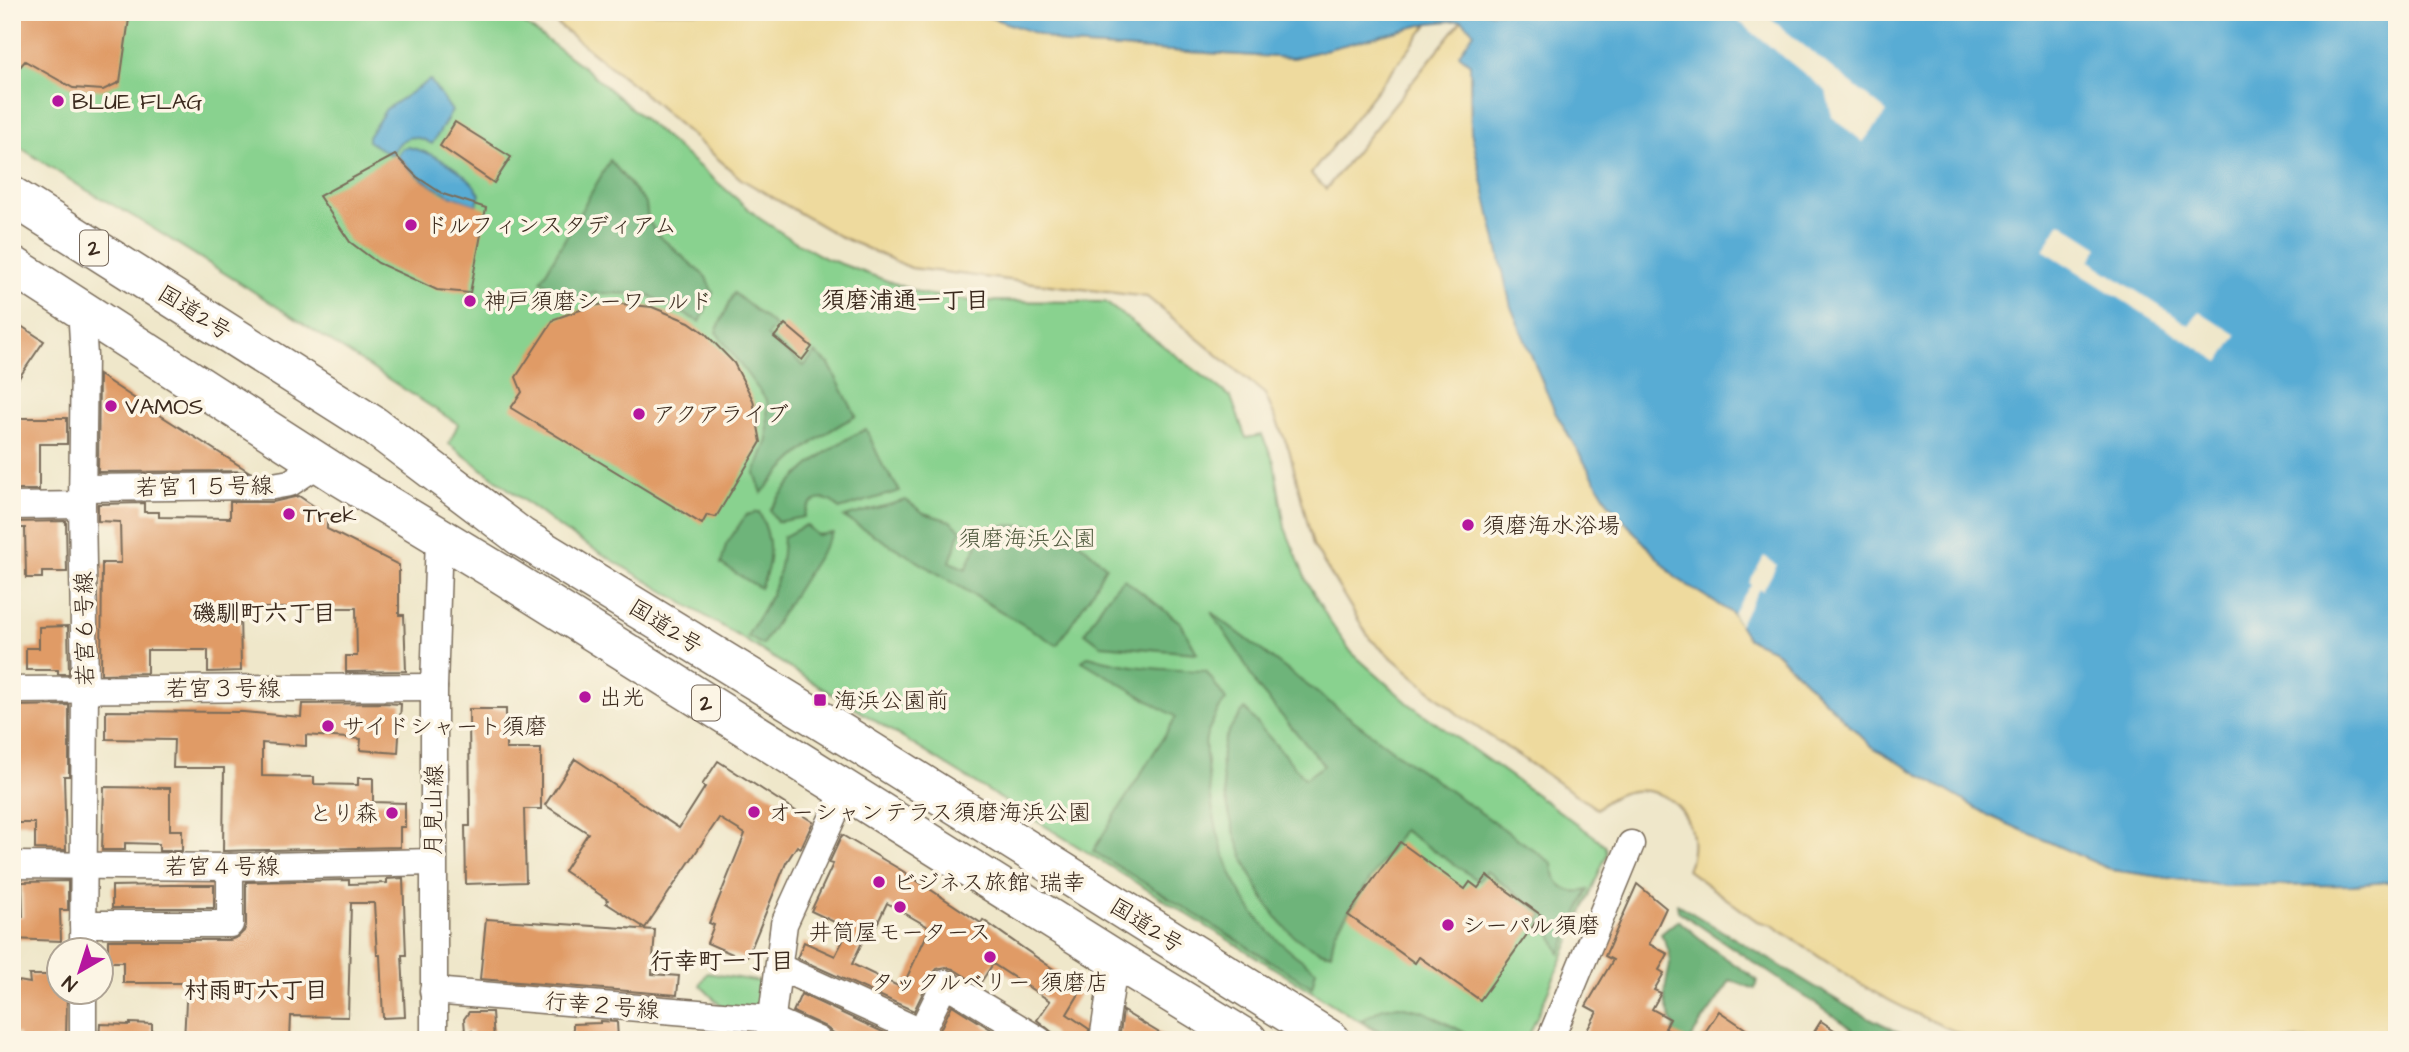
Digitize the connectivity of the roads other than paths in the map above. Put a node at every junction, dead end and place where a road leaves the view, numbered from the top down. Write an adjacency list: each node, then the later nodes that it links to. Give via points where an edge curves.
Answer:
1 (12, 196): 3 (highway, 国道2号 / 2)
2 (12, 265): 4 (highway, 国道2号 / 2)
3 (175, 300): 8 (highway, 国道2号 / 2, via 373,425); 9 (highway, 2, via 205,334 242,362 399,465 430,493 438,512)
4 (81, 308): 5 (highway, 国道2号 / 2); 6 (street, 若宮６号線)
5 (320, 463): 6 (street, 若宮１５号線, via 290,483 273,486); 9 (highway, 国道2号 / 2)
6 (82, 496): 7 (street, 若宮１５号線); 11 (street, 若宮６号線)
7 (12, 506)
8 (502, 522): 9 (highway); 32 (highway, 国道2号 / 2)
9 (439, 537): 10 (street, 月見山線); 13 (highway, 国道2号 / 2)
10 (434, 687): 11 (street, 若宮３号線); 15 (street, 月見山線)
11 (85, 688): 12 (street, 若宮３号線); 17 (street, 若宮６号線)
12 (12, 690)
13 (845, 790): 21 (highway, 国道2号 / 2); 22 (street, via 784,924)
14 (1631, 844): 33 (street)
15 (433, 862): 18 (street, 若宮４号線); 23 (street, 月見山線)
16 (12, 865): 17 (street, 若宮４号線)
17 (84, 865): 18 (street, 若宮４号線); 19 (street, 若宮６号線)
18 (230, 867): 19 (street, via 230,925)
19 (83, 924): 20 (street, 若宮６号線)
20 (83, 936)
21 (1115, 958): 30 (street); 31 (highway, 国道2号 / 2)
22 (779, 967): 25 (street); 29 (street, via 920,1032 945,983)
23 (433, 991): 25 (street, 行幸２号線); 27 (street, 月見山線)
24 (83, 1006): 26 (street)
25 (770, 1029): 28 (street, 行幸２号線)
26 (83, 1040)
27 (434, 1040)
28 (818, 1040)
29 (1039, 1040)
30 (1103, 1040)
31 (1248, 1040)
32 (1331, 1040)
33 (1550, 1040)

